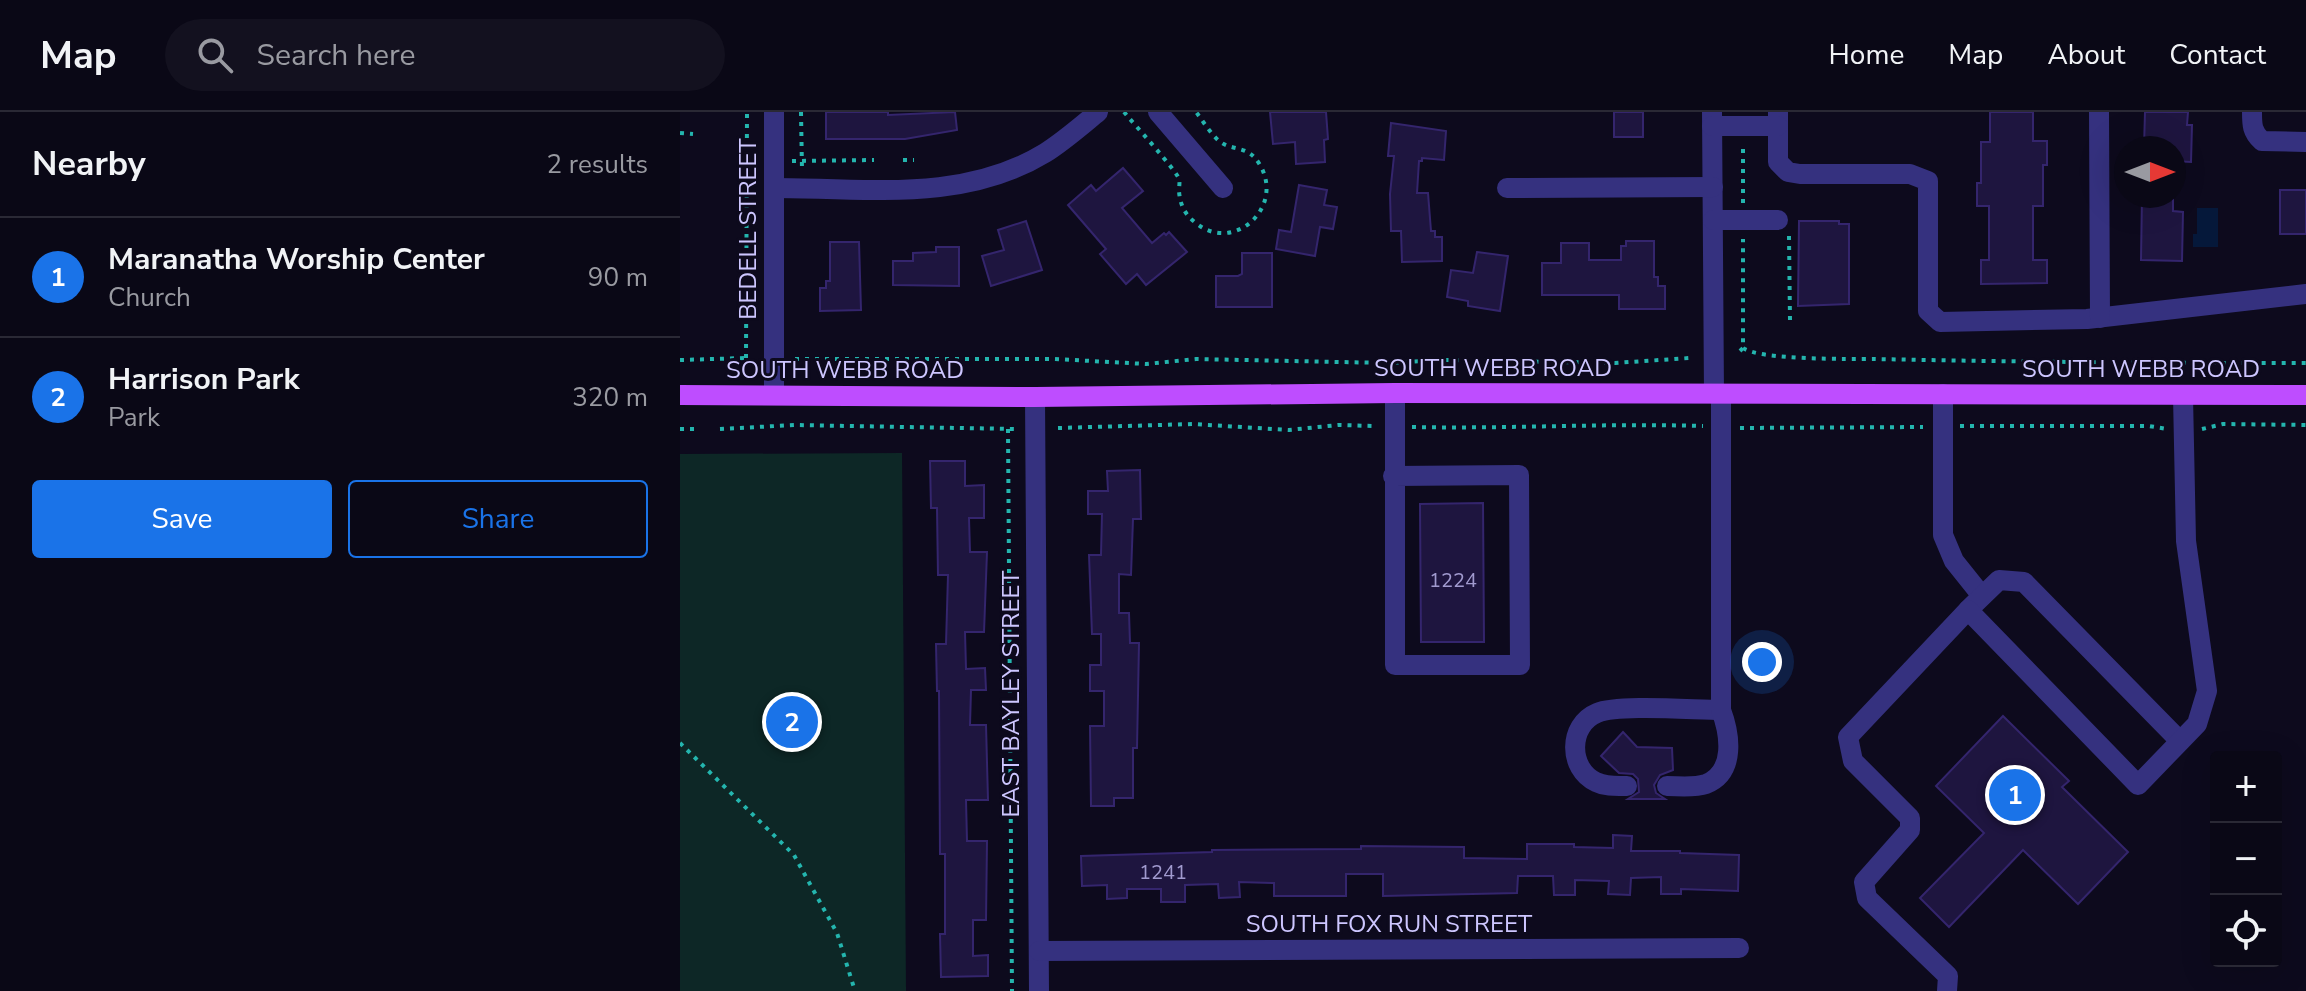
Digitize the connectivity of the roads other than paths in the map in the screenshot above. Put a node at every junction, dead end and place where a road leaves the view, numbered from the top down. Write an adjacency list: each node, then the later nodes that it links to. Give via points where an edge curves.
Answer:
1 (774, 112): 10 (street, BEDELL STREET)
2 (1098, 112): 10 (street, via 1043,154 977,181 931,189)
3 (1158, 112): 11 (street)
4 (2099, 112): 16 (street)
5 (2252, 112): 8 (street, via 2252,126 2262,141)
6 (1712, 119): 7 (street); 9 (street)
7 (1778, 119): 16 (street, via 1778,162 1788,172 1910,174 1928,181 1928,311 1940,322)
8 (2306, 142)
9 (1713, 187): 12 (street); 13 (street)
10 (775, 188): 21 (street, BEDELL STREET)
11 (1223, 188)
12 (1507, 188)
13 (1713, 220): 14 (street); 18 (street)
14 (1784, 225)
15 (2306, 294): 16 (street)
16 (2100, 318)
17 (1395, 393): 18 (main road, SOUTH WEBB ROAD); 24 (main road, SOUTH WEBB ROAD); 25 (street)
18 (1717, 394): 19 (main road, SOUTH WEBB ROAD); 27 (street)
19 (1943, 394): 23 (main road, SOUTH WEBB ROAD); 26 (street, via 1943,535)
20 (680, 395): 21 (main road, SOUTH WEBB ROAD)
21 (774, 395): 24 (main road, SOUTH WEBB ROAD)
22 (2306, 395): 23 (main road, SOUTH WEBB ROAD)
23 (2183, 396): 28 (street, via 2186,541 2207,691 2197,724)
24 (1035, 397): 32 (street, EAST BAYLEY STREET)
25 (1393, 476): 25 (street, via 1395,665 1520,665 1519,475)
26 (1975, 603): 28 (street, via 1999,580 2024,582); 28 (street, via 2138,785); 34 (street, via 1848,737 1853,761 1910,818 1910,830 1864,882 1867,898 1948,976)
27 (1721, 710): 29 (street, via 1610,710 1591,716 1576,740 1581,769 1597,783); 30 (street, via 1728,728 1728,757 1721,772 1703,785)
28 (2180, 741)
29 (1627, 786)
30 (1667, 786)
31 (1739, 948): 32 (street, SOUTH FOX RUN STREET)
32 (1039, 951): 33 (street, EAST BAYLEY STREET)
33 (1039, 991)
34 (1947, 991)

